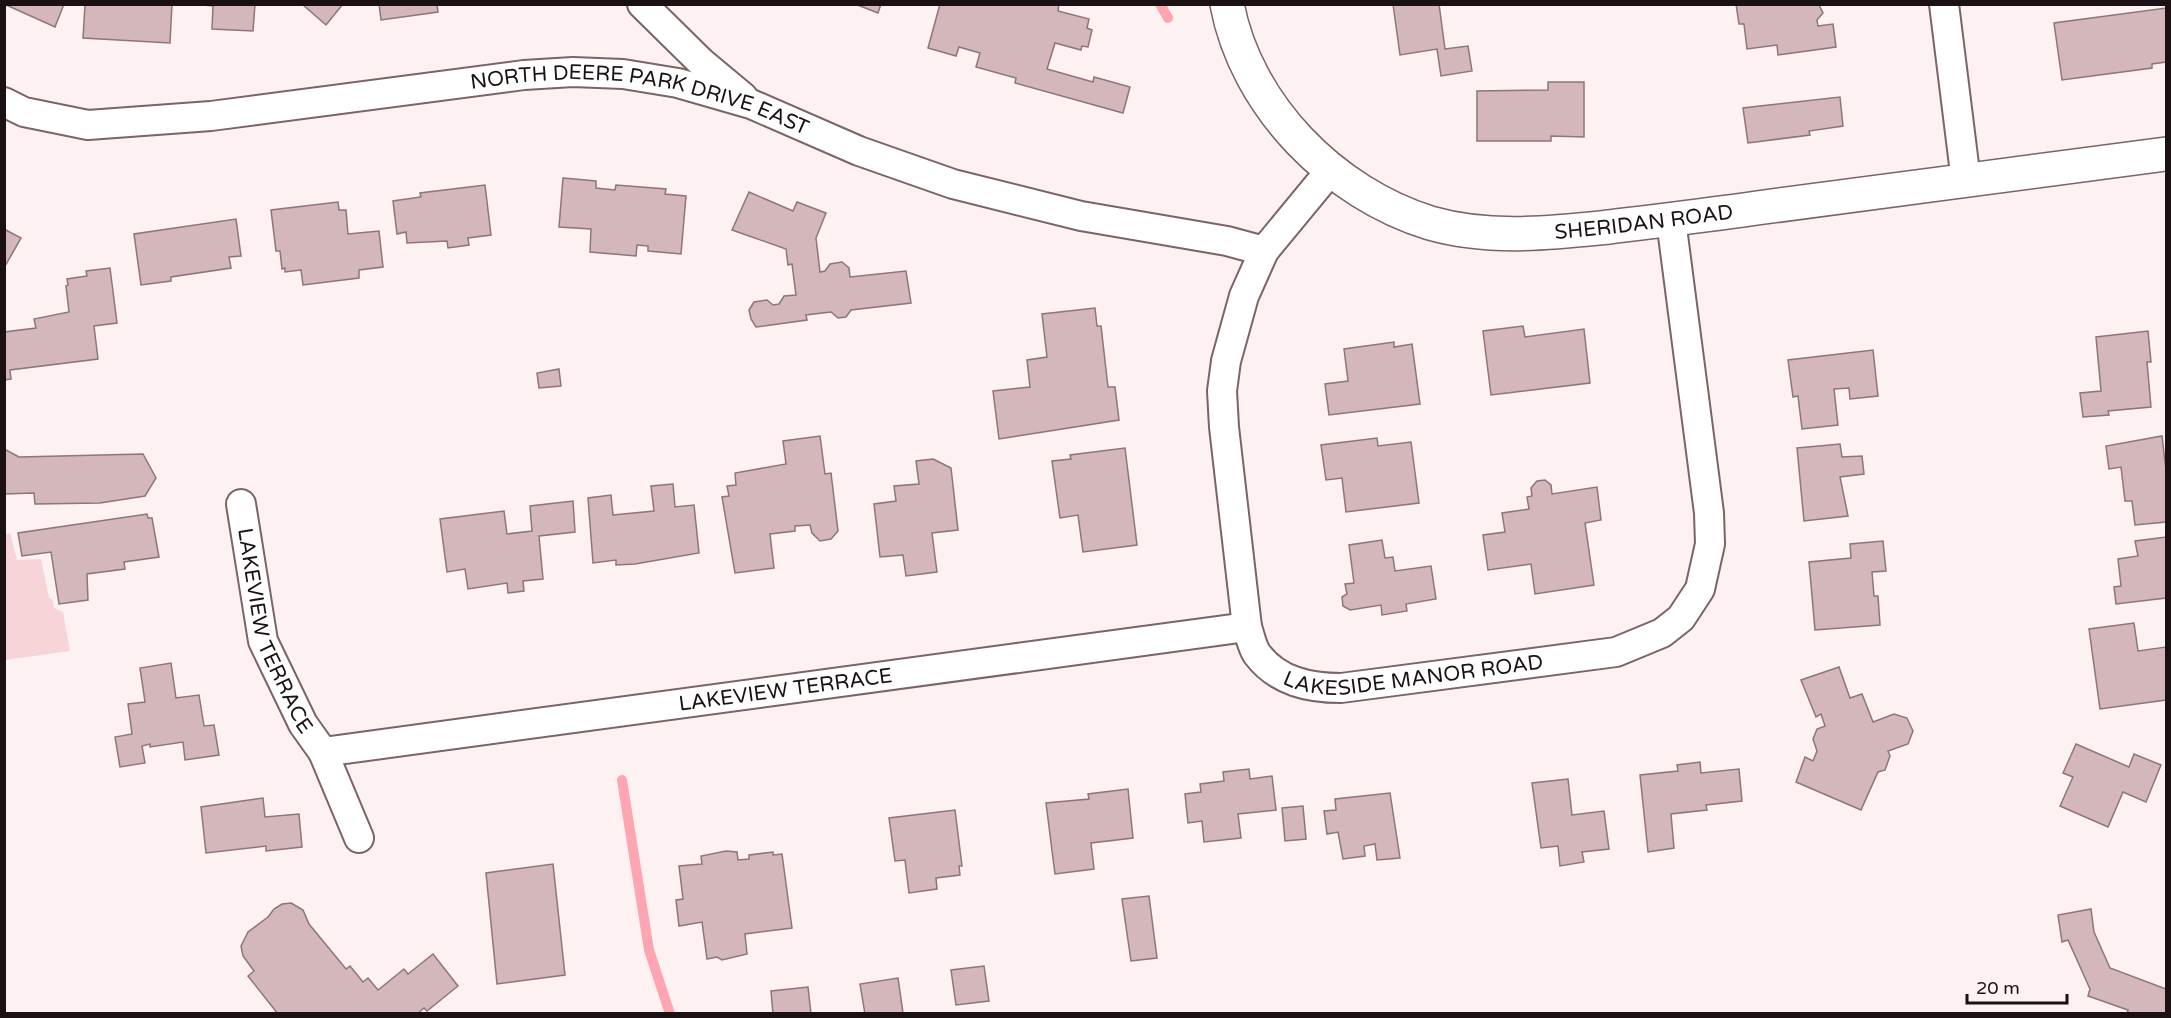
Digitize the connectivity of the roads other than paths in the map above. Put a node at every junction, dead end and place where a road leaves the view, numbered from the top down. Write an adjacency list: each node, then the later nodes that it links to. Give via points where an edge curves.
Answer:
1 (642, 4): 5 (street)
2 (1227, 4): 7 (street, SHERIDAN ROAD, via 1246,65 1277,114)
3 (1944, 4): 8 (street)
4 (4, 102): 5 (street, NORTH DEERE PARK DRIVE EAST, via 24,112 88,125 211,116 573,72 622,74 678,83)
5 (751, 104): 10 (street, NORTH DEERE PARK DRIVE EAST, via 859,151 953,184 1081,216)
6 (2166, 154): 8 (street, SHERIDAN ROAD)
7 (1330, 171): 9 (street, SHERIDAN ROAD, via 1364,194 1431,223 1499,235); 10 (street, LAKESIDE MANOR ROAD)
8 (1966, 181): 9 (street, SHERIDAN ROAD)
9 (1671, 220): 12 (street, LAKESIDE MANOR ROAD, via 1710,544 1700,589 1681,618 1662,633 1616,652 1341,688 1315,688 1283,677 1257,653)
10 (1264, 251): 12 (street, LAKESIDE MANOR ROAD, via 1244,296 1222,391)
11 (241, 504): 13 (street, LAKEVIEW TERRACE, via 262,641 303,724)
12 (1247, 627): 13 (street, LAKEVIEW TERRACE)
13 (323, 752): 14 (street, LAKEVIEW TERRACE)
14 (358, 838)

